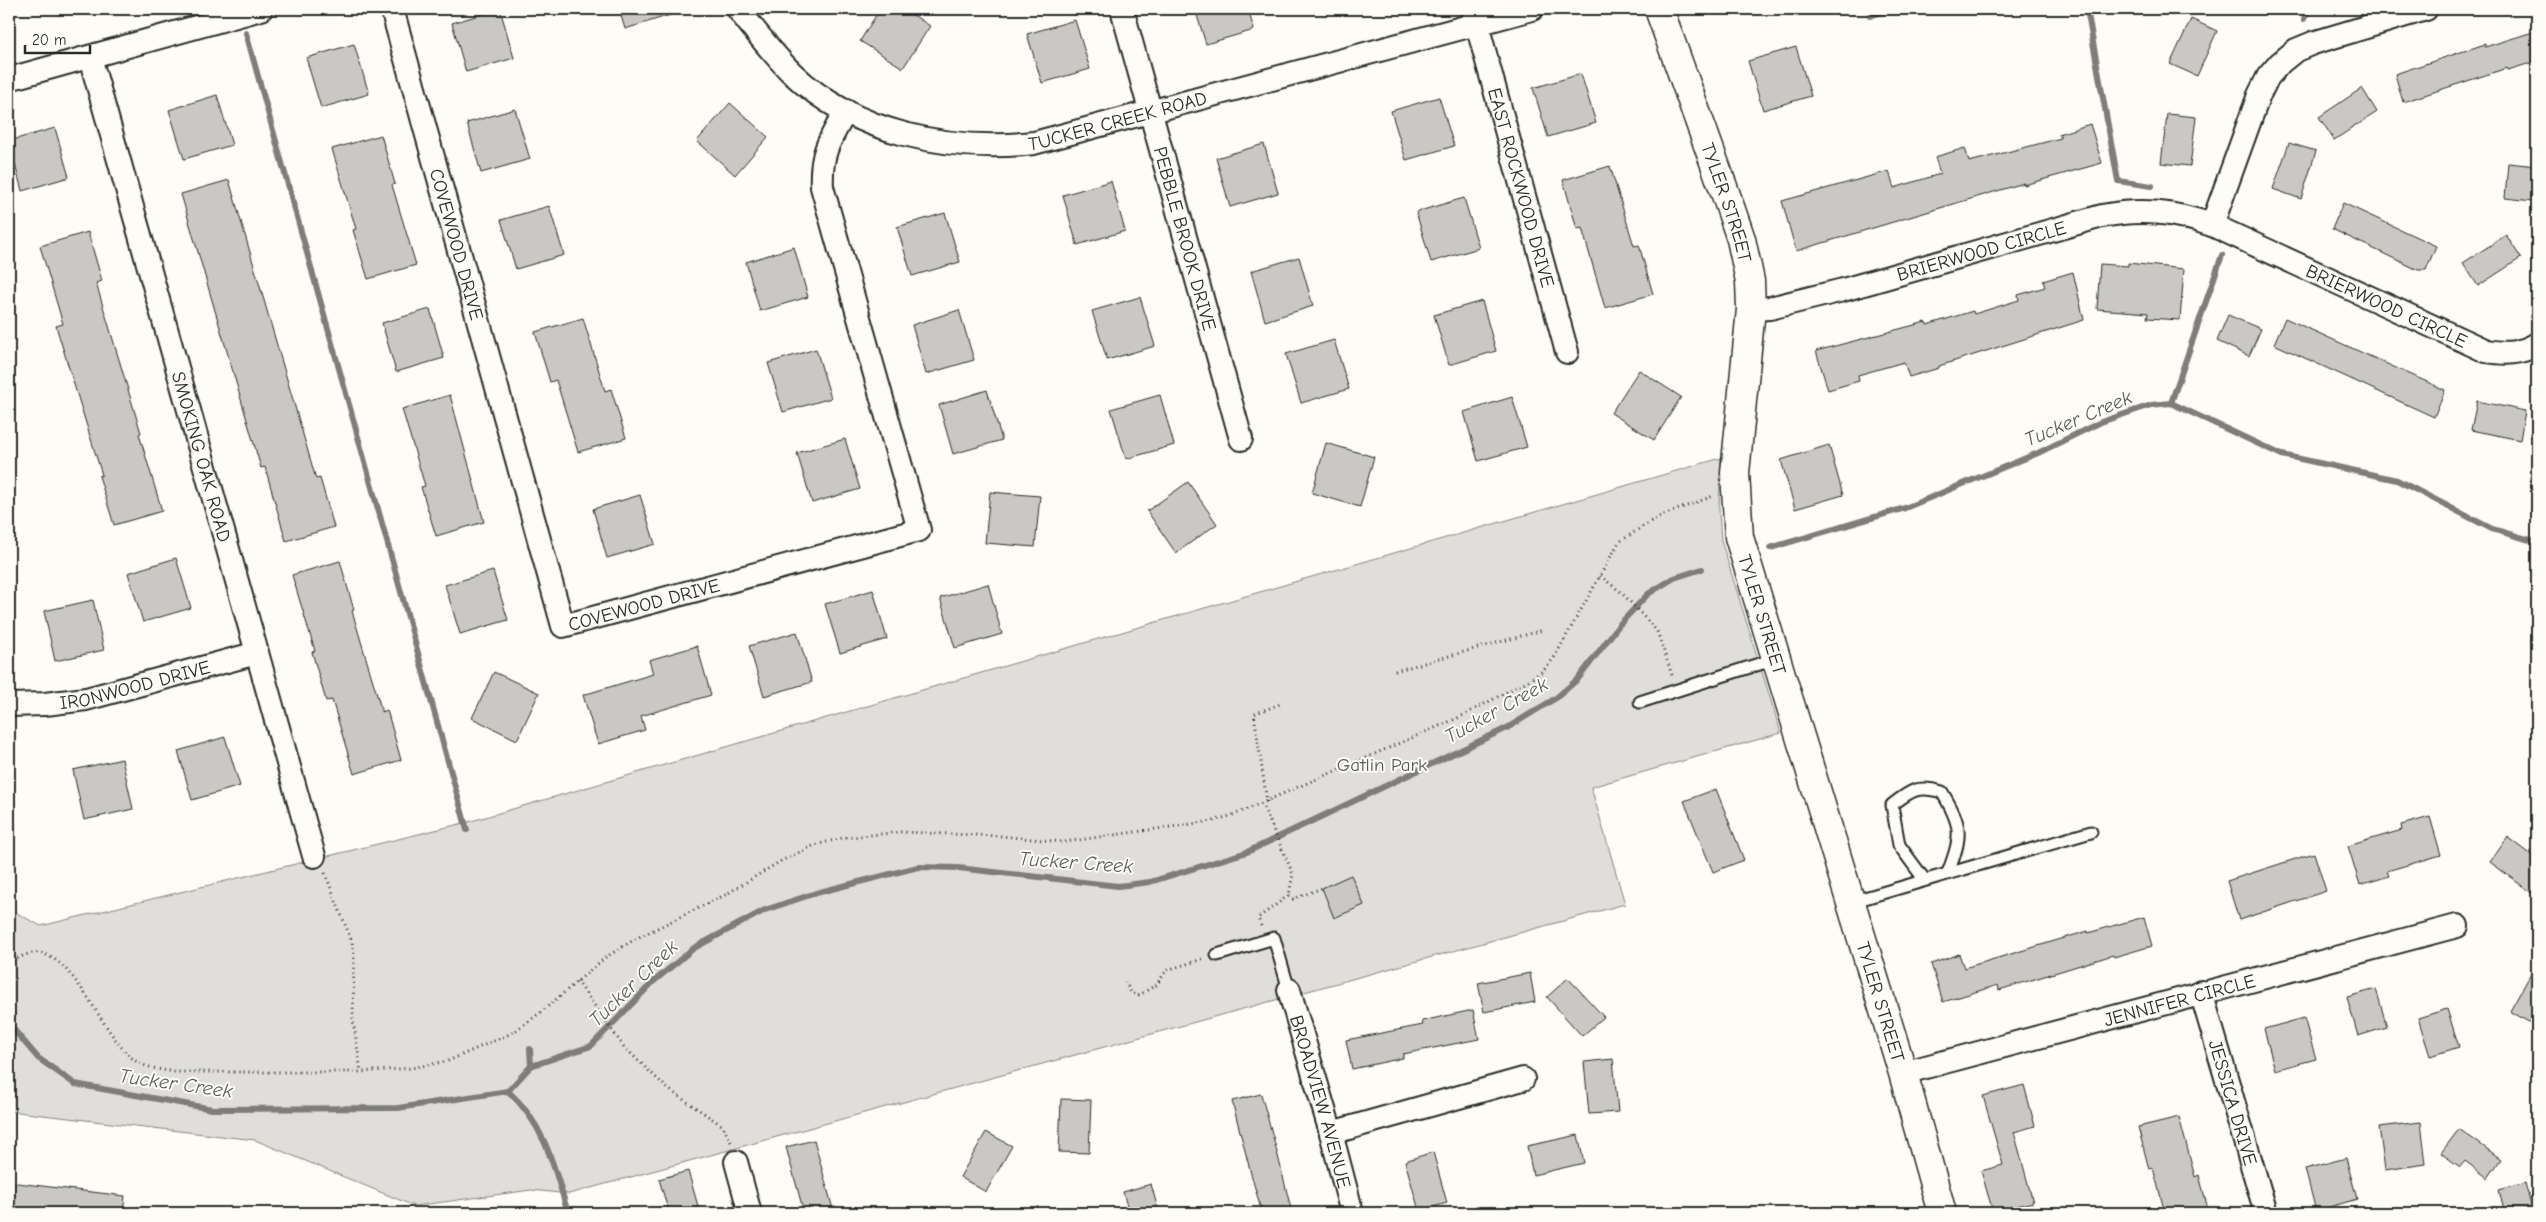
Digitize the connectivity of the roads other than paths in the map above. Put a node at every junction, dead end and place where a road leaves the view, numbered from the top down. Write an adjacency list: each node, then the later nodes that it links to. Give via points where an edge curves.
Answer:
1 (262, 9): 9 (street)
2 (392, 9): 11 (street, COVEWOOD DRIVE, via 563,626 920,530 822,187 824,148)
3 (738, 9): 11 (street, TUCKER CREEK ROAD, via 793,74)
4 (1122, 9): 12 (street, PEBBLE BROOK DRIVE)
5 (1532, 9): 8 (street, TUCKER CREEK ROAD)
6 (1658, 9): 14 (street, TYLER STREET, via 1740,238 1750,281)
7 (2426, 9): 13 (street, via 2312,42 2280,63 2259,95)
8 (1475, 16): 12 (street, TUCKER CREEK ROAD); 16 (street, EAST ROCKWOOD DRIVE)
9 (90, 57): 10 (street); 18 (street, SMOKING OAK ROAD)
10 (9, 80)
11 (846, 110): 12 (street, TUCKER CREEK ROAD, via 880,127 921,138 958,145 999,147 1034,143)
12 (1150, 112): 17 (street, PEBBLE BROOK DRIVE)
13 (2212, 225): 14 (street, BRIERWOOD CIRCLE, via 2183,215 2127,211 1843,290); 15 (street, BRIERWOOD CIRCLE, via 2486,351 2507,354)
14 (1751, 309): 19 (street, TYLER STREET, via 1735,473 1736,507 1739,537)
15 (2537, 344)
16 (1567, 352)
17 (1241, 439)
18 (257, 652): 21 (street, IRONWOOD DRIVE, via 86,699); 23 (street, SMOKING OAK ROAD)
19 (1775, 658): 20 (lane); 26 (street, TYLER STREET)
20 (1640, 702)
21 (9, 704)
22 (2091, 832): 24 (lane)
23 (314, 856)
24 (1948, 873): 25 (lane); 25 (lane, via 1959,843 1956,816 1942,792 1926,787 1908,792 1892,804 1899,845)
25 (1924, 879): 26 (lane)
26 (1851, 902): 31 (street, TYLER STREET)
27 (2457, 926): 30 (street, JENNIFER CIRCLE)
28 (1217, 955): 29 (lane, via 1274,938)
29 (1289, 990): 33 (street, BROADVIEW AVENUE)
30 (2201, 992): 31 (street, JENNIFER CIRCLE); 38 (street, JESSICA DRIVE)
31 (1903, 1073): 37 (street, TYLER STREET)
32 (1522, 1079): 33 (street)
33 (1331, 1133): 36 (street, BROADVIEW AVENUE)
34 (733, 1151): 35 (street)
35 (750, 1213)
36 (1352, 1213)
37 (1942, 1213)
38 (2266, 1213)

